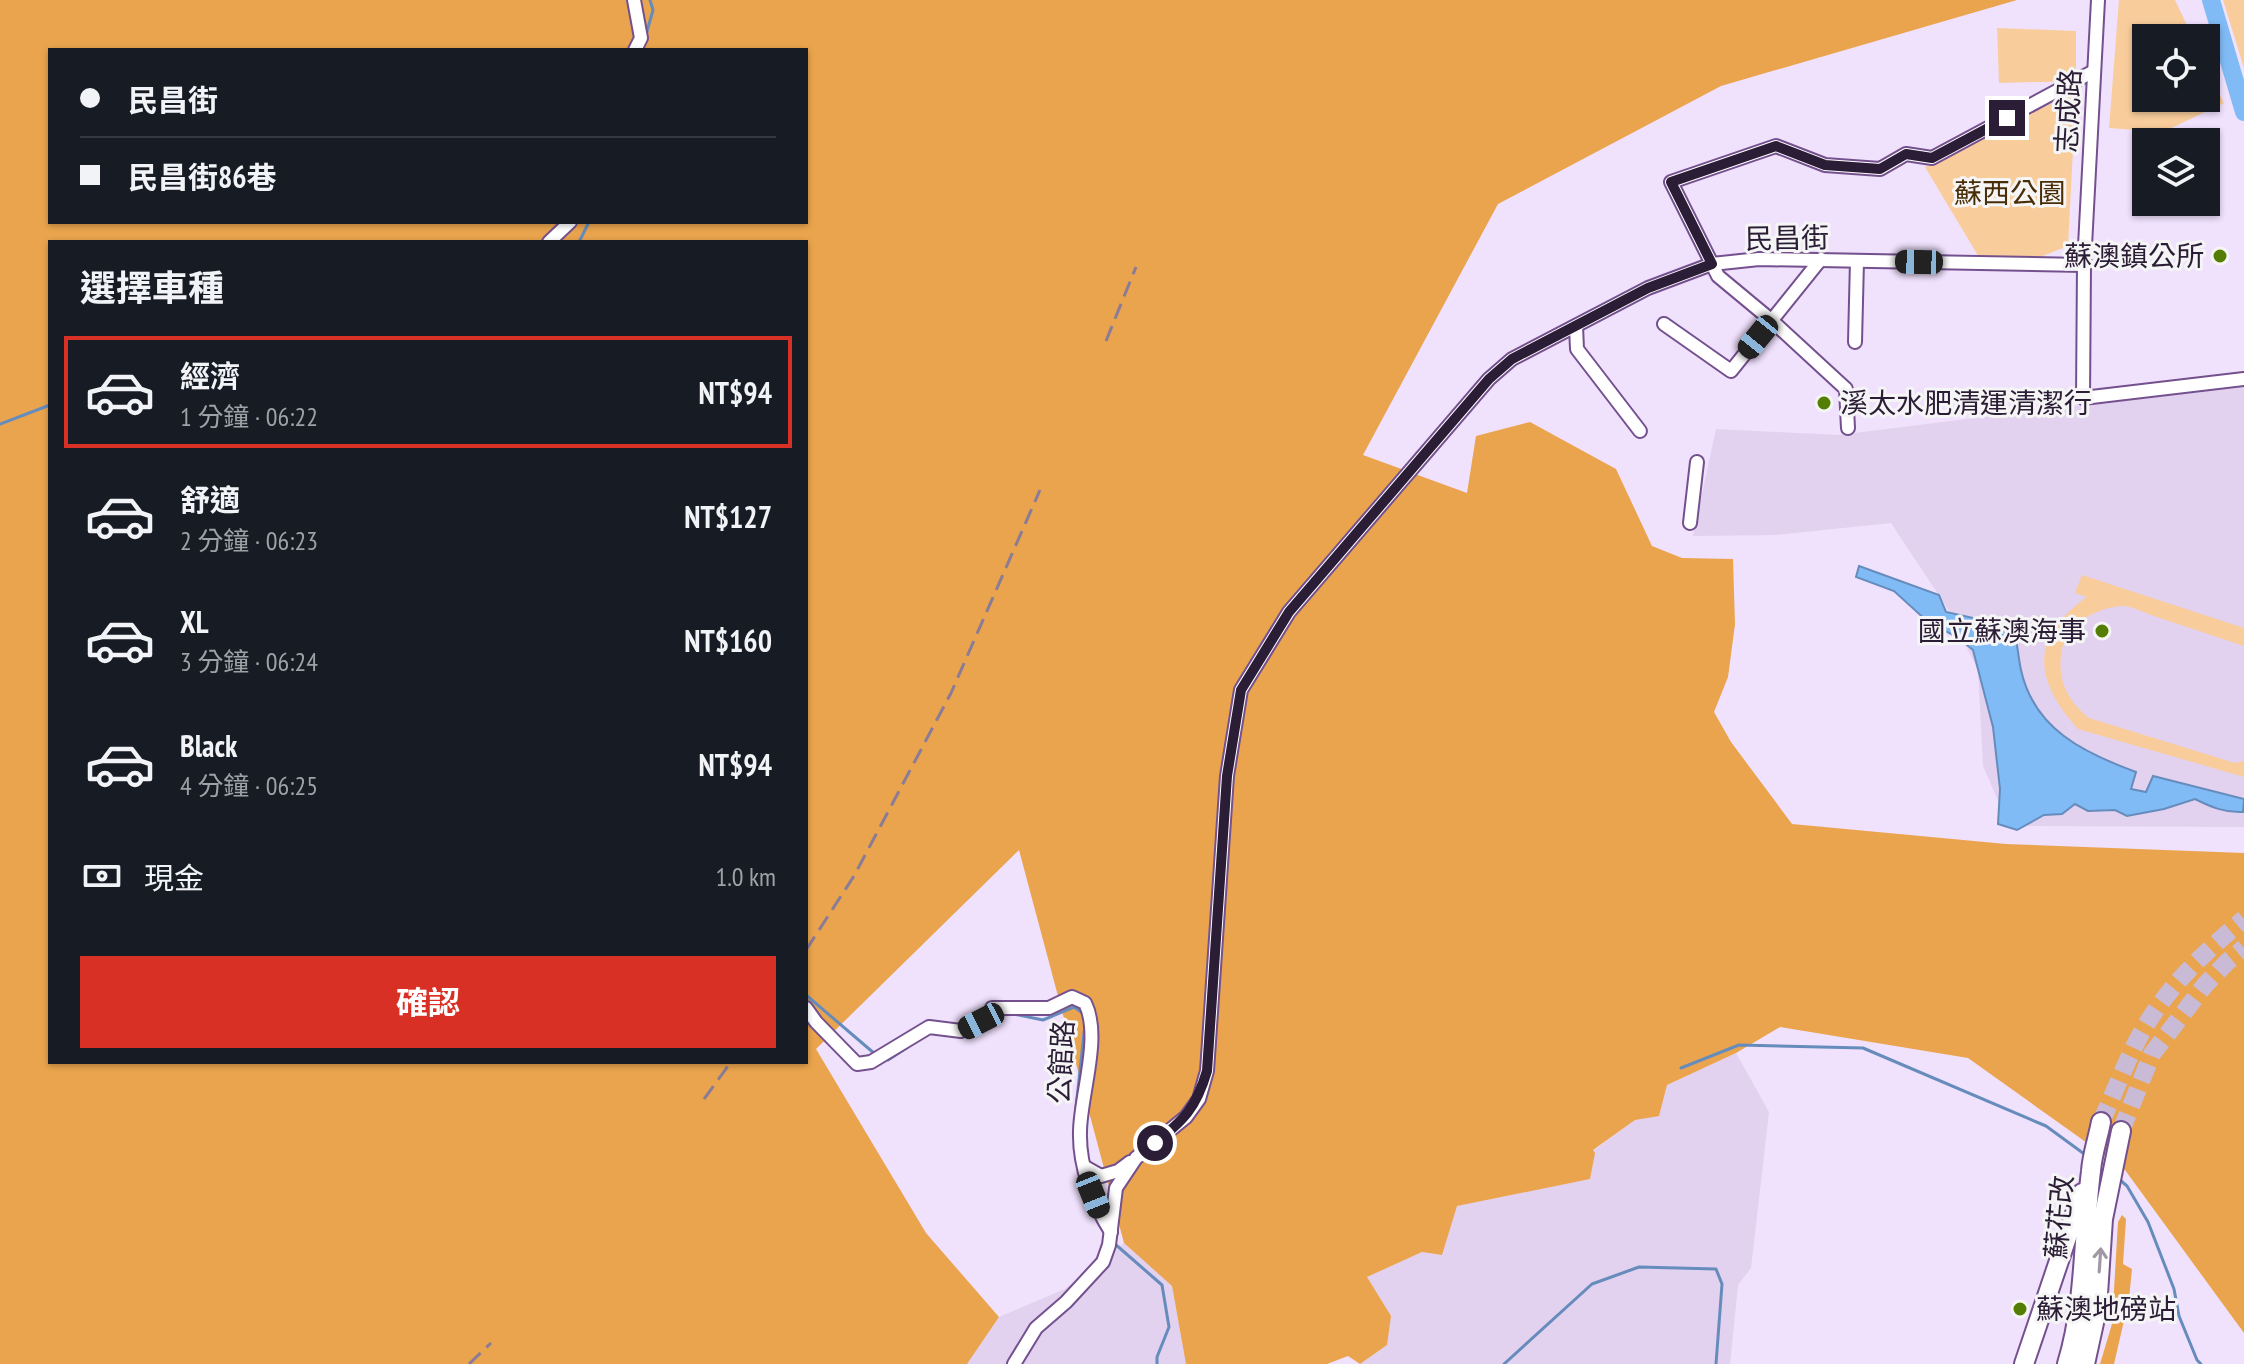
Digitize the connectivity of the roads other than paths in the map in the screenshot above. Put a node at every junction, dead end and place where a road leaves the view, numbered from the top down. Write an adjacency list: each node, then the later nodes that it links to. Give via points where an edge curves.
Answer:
1 (634, 0): 3 (street, via 641,38)
2 (2098, 0): 4 (street, 志成路)
3 (636, 48)
4 (2094, 71): 9 (street, via 1932,158 1906,154 1880,169 1825,165 1776,146 1671,182); 10 (street, 志成路)
5 (568, 224): 6 (street)
6 (551, 240)
7 (1821, 259): 8 (street, 民昌街); 9 (street, 民昌街); 11 (street)
8 (1857, 261): 10 (street, 民昌街); 14 (street)
9 (1712, 264): 11 (street, via 1718,276); 13 (street, 民昌街, via 1648,288)
10 (2084, 265): 15 (street, 志成路, via 2083,398)
11 (1771, 320): 12 (street, via 1731,371); 16 (street, via 1846,389)
12 (1664, 324)
13 (1576, 326): 17 (street, via 1577,349); 23 (street, 民昌街, via 1512,359 1489,379 1289,612 1241,690 1227,776 1207,1071 1199,1099 1186,1117)
14 (1855, 342)
15 (2244, 379)
16 (1848, 428)
17 (1640, 431)
18 (1697, 462): 19 (street)
19 (1690, 523)
20 (808, 1011): 24 (street, 公館路, via 857,1064 871,1062 929,1027 961,1031 995,1012 992,1008 1049,1008 1072,997 1085,1003 1090,1060 1080,1132)
21 (2101, 1122): 25 (main road, 蘇花改)
22 (2121, 1131): 30 (main road, 蘇花改, one-way to 22, via 2097,1309 2103,1219)
23 (1136, 1158): 24 (street, via 1101,1176); 26 (street, 民昌街, via 1116,1188)
24 (1085, 1167): 26 (street, 公館路)
25 (2091, 1168): 28 (main road); 29 (main road, 蘇花改, via 2074,1341)
26 (1111, 1232): 27 (street, via 1103,1262 1036,1328)
27 (1014, 1364)
28 (2024, 1364)
29 (2065, 1364)
30 (2085, 1364)

